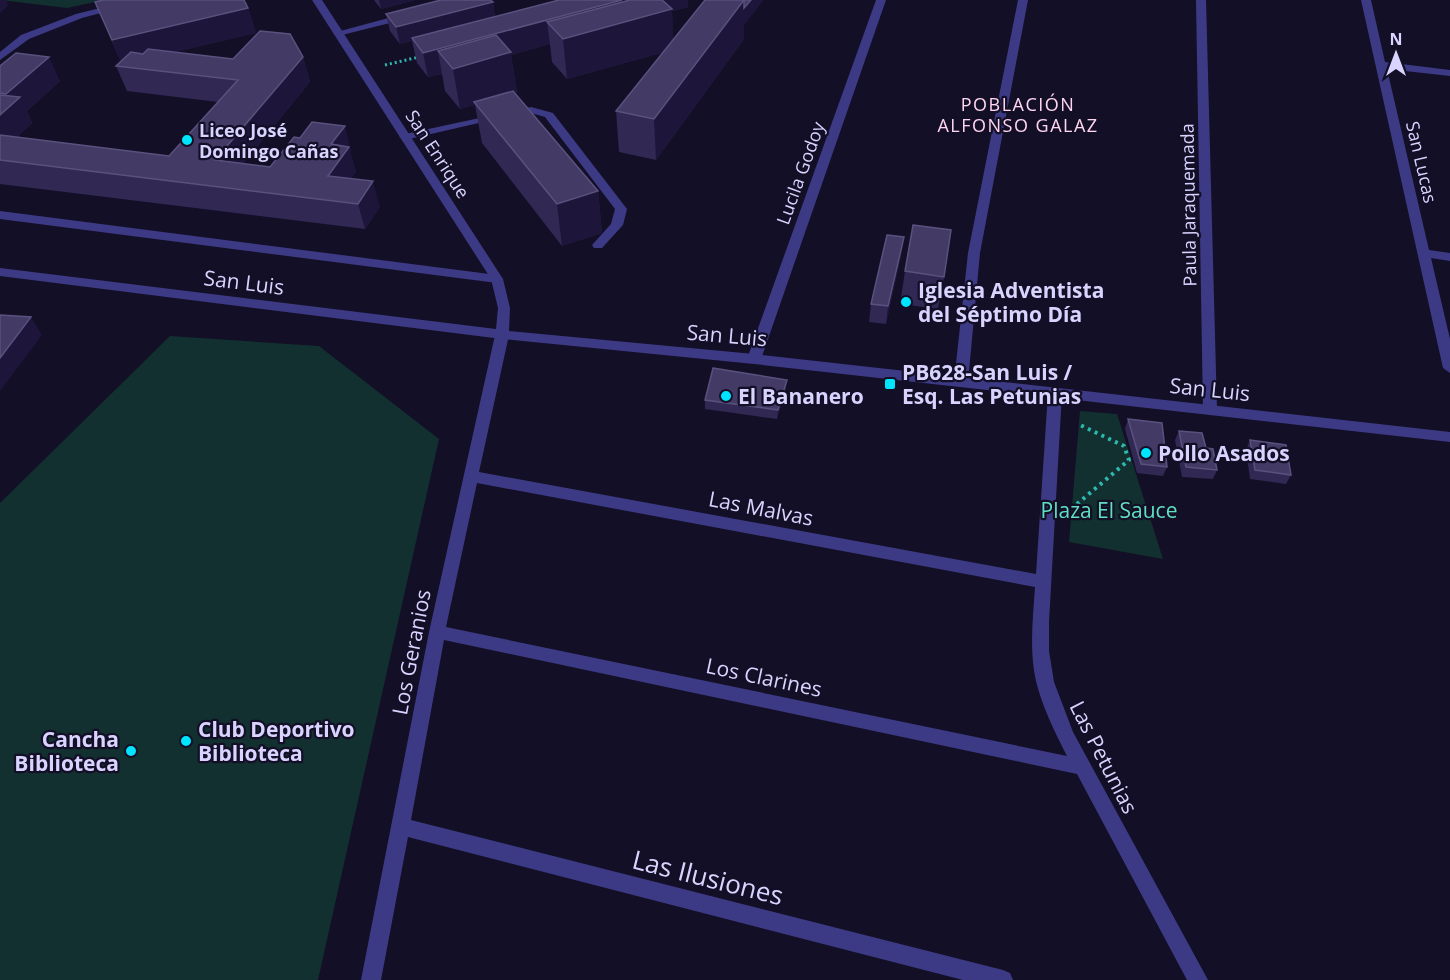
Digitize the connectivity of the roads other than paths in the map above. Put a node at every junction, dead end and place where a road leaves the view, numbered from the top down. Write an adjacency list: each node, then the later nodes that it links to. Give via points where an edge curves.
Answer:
1 (145, 0): 9 (street, via 79,16 25,37)
2 (317, 0): 8 (street, San Enrique)
3 (881, 0): 20 (street, Lucila Godoy)
4 (1023, 0): 22 (street, via 974,253)
5 (1202, 0): 24 (street, Paula Jaraquemada)
6 (1366, 0): 10 (street, San Lucas)
7 (416, 14): 8 (street)
8 (338, 33): 12 (street, San Enrique)
9 (0, 57)
10 (1382, 65): 11 (street); 15 (street, San Lucas)
11 (1450, 74)
12 (405, 137): 14 (street, via 518,111 549,115 621,209 616,225); 18 (street, San Enrique)
13 (0, 215): 18 (street, San Luis)
14 (598, 245)
15 (1424, 253): 16 (street); 21 (street, San Lucas)
16 (1450, 257)
17 (0, 272): 19 (street, San Luis)
18 (497, 279): 19 (street, San Enrique, via 504,308)
19 (502, 335): 20 (street, San Luis); 26 (street, Los Geranios)
20 (754, 359): 22 (street, San Luis)
21 (1450, 368)
22 (961, 382): 23 (street, San Luis)
23 (1055, 393): 24 (street, San Luis); 27 (street, Las Petunias)
24 (1210, 410): 25 (street, San Luis)
25 (1450, 437)
26 (472, 476): 27 (street, Las Malvas); 28 (street, Los Geranios)
27 (1043, 582): 29 (street, Las Petunias, via 1041,651 1045,682)
28 (437, 632): 29 (street, Los Clarines); 30 (street, Los Geranios)
29 (1082, 767): 33 (street, Las Petunias)
30 (400, 826): 31 (street, Los Geranios); 32 (street, Las Ilusiones)
31 (371, 980)
32 (1003, 980)
33 (1198, 980)

